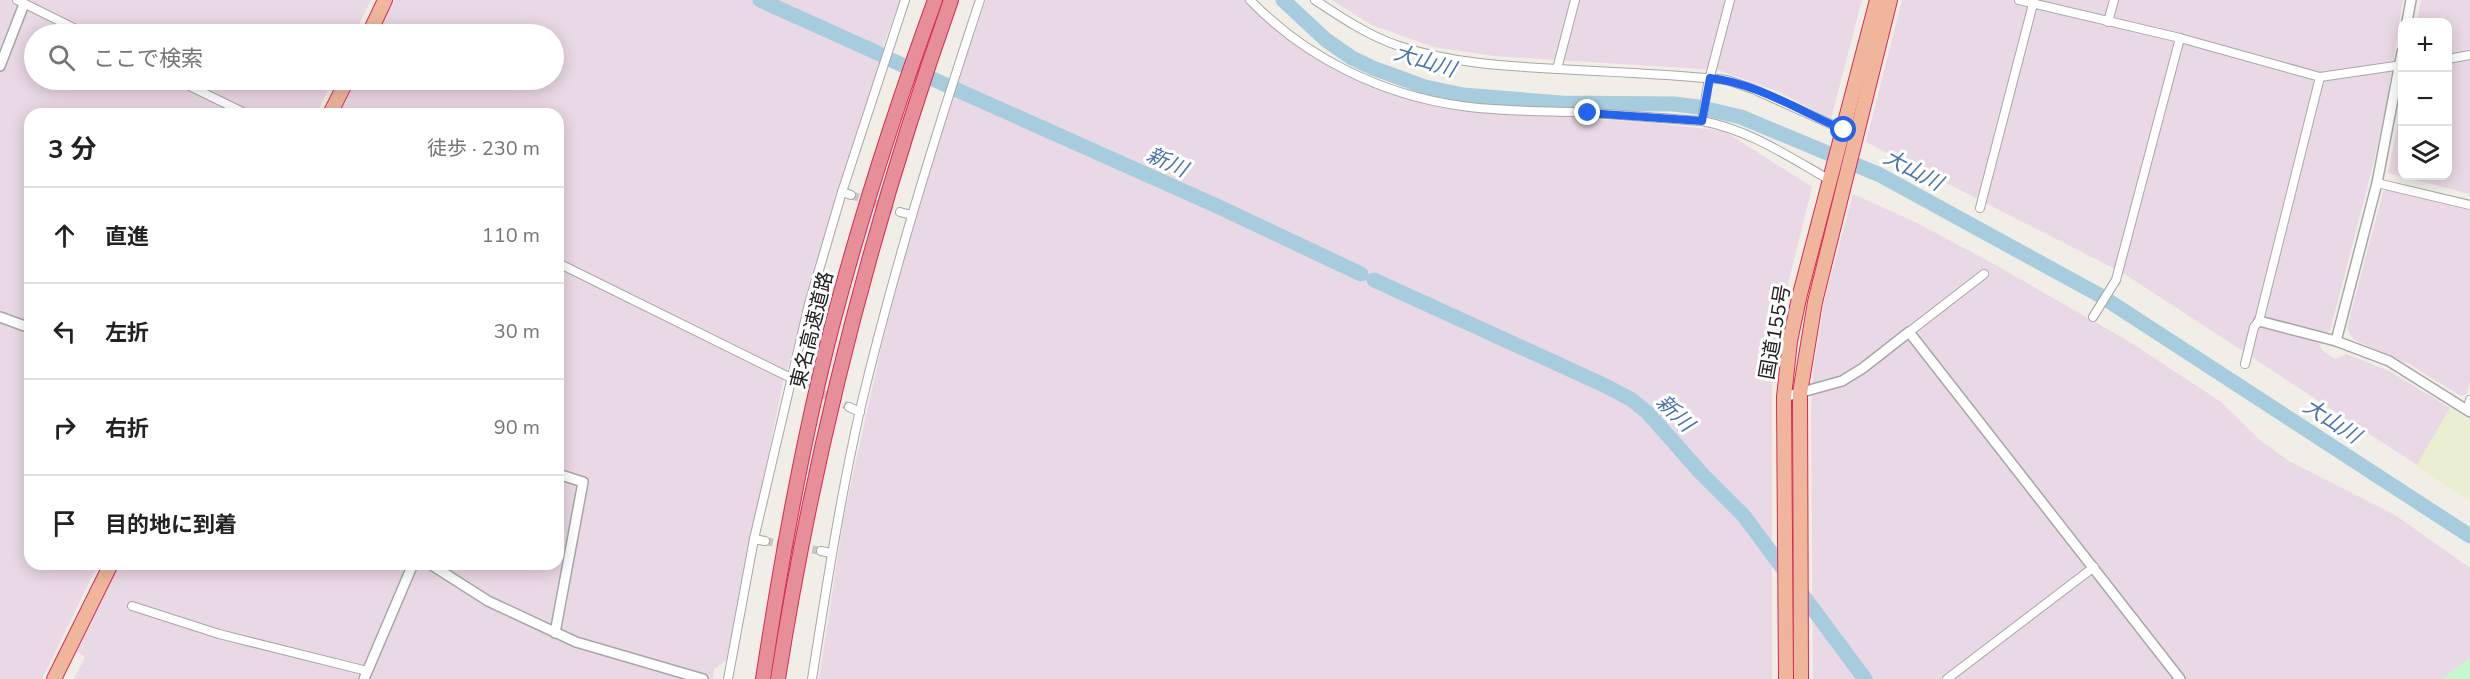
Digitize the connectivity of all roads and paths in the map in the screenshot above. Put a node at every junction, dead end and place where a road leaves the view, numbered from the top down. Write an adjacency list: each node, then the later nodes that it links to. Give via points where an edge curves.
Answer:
1 (385, 0): 20 (highway)
2 (905, 0): 38 (street)
3 (935, 0): 76 (highway, 東名高速道路, via 858,233 832,327 794,498)
4 (951, 0): 77 (highway, 東名高速道路, via 874,238 846,341 810,499)
5 (980, 0): 43 (street)
6 (1250, 0): 34 (street, via 1292,37 1326,60 1366,80 1415,97 1462,106)
7 (1315, 0): 26 (street, via 1374,35 1440,58)
8 (1575, 0): 26 (street)
9 (1730, 0): 29 (street)
10 (1877, 0): 35 (highway, 国道155号)
11 (1890, 0): 35 (highway, 国道155号)
12 (2019, 0): 16 (street)
13 (2114, 0): 18 (street)
14 (2411, 0): 17 (street)
15 (20, 2): 19 (street); 24 (street)
16 (2034, 2): 18 (street); 41 (street)
17 (2408, 18)
18 (2108, 22): 21 (street)
19 (65, 24)
20 (374, 24)
21 (2180, 38): 28 (street); 46 (street, via 2114,284)
22 (2470, 55): 23 (street)
23 (2452, 58)
24 (0, 66)
25 (2398, 66): 28 (street)
26 (1557, 69): 29 (street)
27 (2401, 72): 37 (street)
28 (2320, 77): 48 (street)
29 (1709, 81): 34 (street); 35 (street, via 1727,80 1753,89)
30 (198, 90): 32 (street)
31 (342, 90): 33 (highway)
32 (235, 108)
33 (333, 108)
34 (1703, 118): 36 (street, via 1756,138)
35 (1849, 135): 36 (highway, 国道155号); 55 (highway, 国道155号, via 1843,188 1815,302)
36 (1830, 180): 56 (highway, 国道155号, via 1794,320)
37 (2377, 183): 40 (street); 51 (street)
38 (842, 192): 39 (street); 53 (street)
39 (851, 195)
40 (2470, 205)
41 (1980, 208)
42 (900, 212): 43 (street)
43 (911, 215): 60 (street)
44 (564, 266): 53 (street)
45 (1984, 274): 50 (street)
46 (2095, 314)
47 (0, 317): 49 (street)
48 (2259, 321): 51 (street); 52 (street)
49 (24, 326)
50 (1909, 332): 55 (street, via 1842,381); 66 (street)
51 (2336, 341): 59 (street, via 2389,361)
52 (2245, 364)
53 (790, 378): 54 (street); 62 (street)
54 (801, 383)
55 (1800, 393): 56 (street); 80 (highway, 国道155号)
56 (1784, 397): 79 (highway, 国道155号)
57 (2470, 400): 59 (street)
58 (849, 407): 60 (street)
59 (2469, 411)
60 (860, 412): 65 (street)
61 (564, 476): 71 (street, via 583,482)
62 (754, 539): 63 (street); 75 (street)
63 (765, 541)
64 (821, 551): 65 (street)
65 (831, 553): 78 (street)
66 (2094, 567): 81 (street); 82 (street)
67 (108, 570): 73 (highway)
68 (410, 570): 72 (street)
69 (440, 570): 71 (street, via 488,600)
70 (132, 606): 72 (street)
71 (555, 633): 74 (street)
72 (365, 675)
73 (54, 679)
74 (704, 679)
75 (728, 679)
76 (763, 679)
77 (778, 679)
78 (812, 679)
79 (1786, 679)
80 (1801, 679)
81 (1947, 679)
82 (2180, 679)

